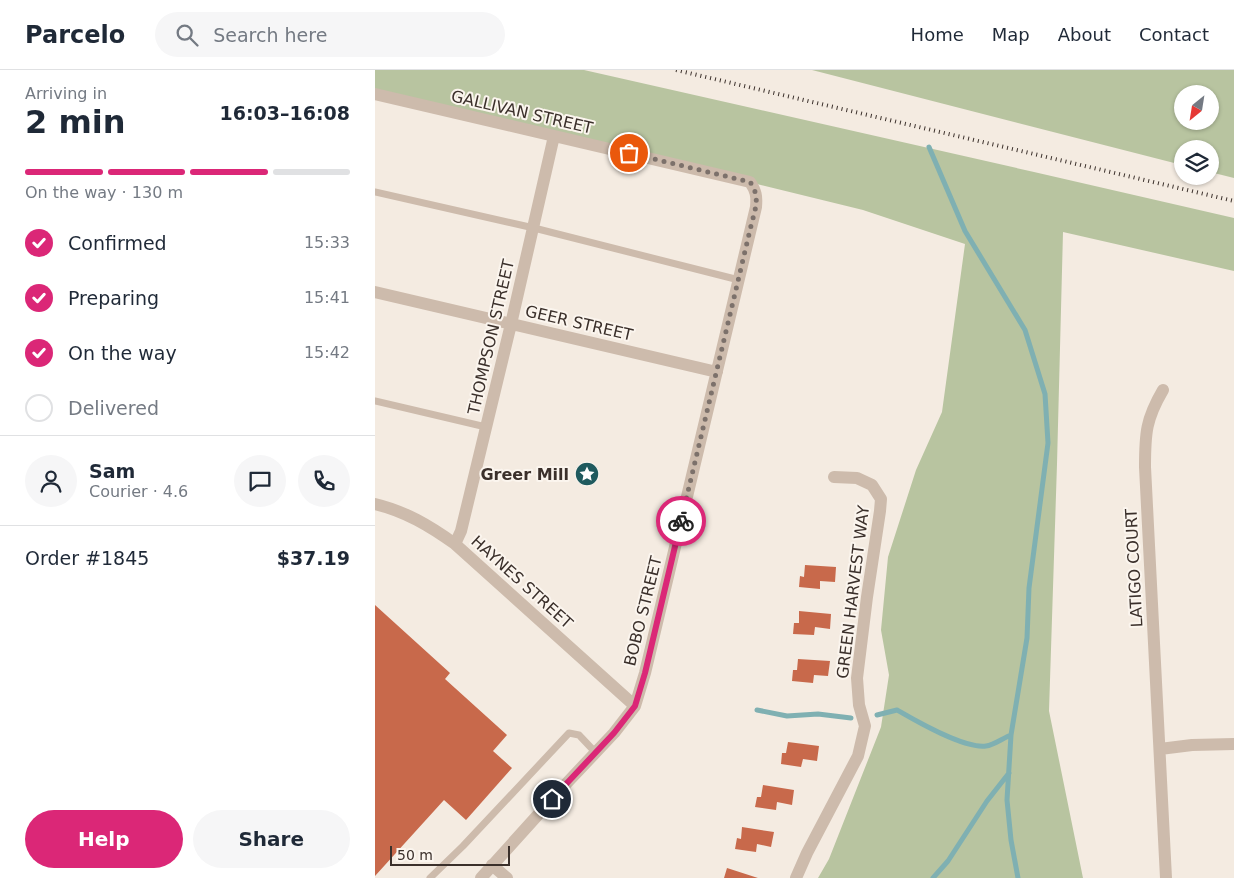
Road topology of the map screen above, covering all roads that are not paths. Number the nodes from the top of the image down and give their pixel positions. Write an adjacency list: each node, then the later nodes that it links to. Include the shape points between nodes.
1 (375, 94): 2 (street, GALLIVAN STREET)
2 (554, 136): 3 (street, GALLIVAN STREET); 5 (street, THOMPSON STREET)
3 (750, 182): 6 (street, BOBO STREET, via 757,194 756,207)
4 (375, 192): 5 (lane)
5 (534, 228): 6 (lane); 8 (street, THOMPSON STREET)
6 (739, 280): 9 (street, BOBO STREET)
7 (375, 292): 8 (street, GEER STREET)
8 (511, 324): 9 (street, GEER STREET); 12 (street, THOMPSON STREET)
9 (717, 372): 16 (street, BOBO STREET)
10 (1163, 390): 18 (street, LATIGO COURT, via 1148,420 1145,436)
11 (375, 401): 12 (lane)
12 (486, 427): 15 (street, THOMPSON STREET)
13 (834, 477): 24 (street, GREEN HARVEST WAY, via 857,478 872,485 881,499 857,678 865,726 859,756)
14 (375, 504): 15 (street, HAYNES STREET, via 419,520)
15 (455, 544): 16 (street, HAYNES STREET)
16 (635, 706): 19 (street, BOBO STREET)
17 (1234, 744): 18 (street)
18 (1160, 749): 25 (street, LATIGO COURT)
19 (596, 753): 20 (street, BOBO STREET); 21 (lane, via 579,735 569,733)
20 (493, 865): 22 (street, BOBO STREET); 23 (street)
21 (430, 878)
22 (481, 878)
23 (507, 878)
24 (796, 878)
25 (1166, 878)

